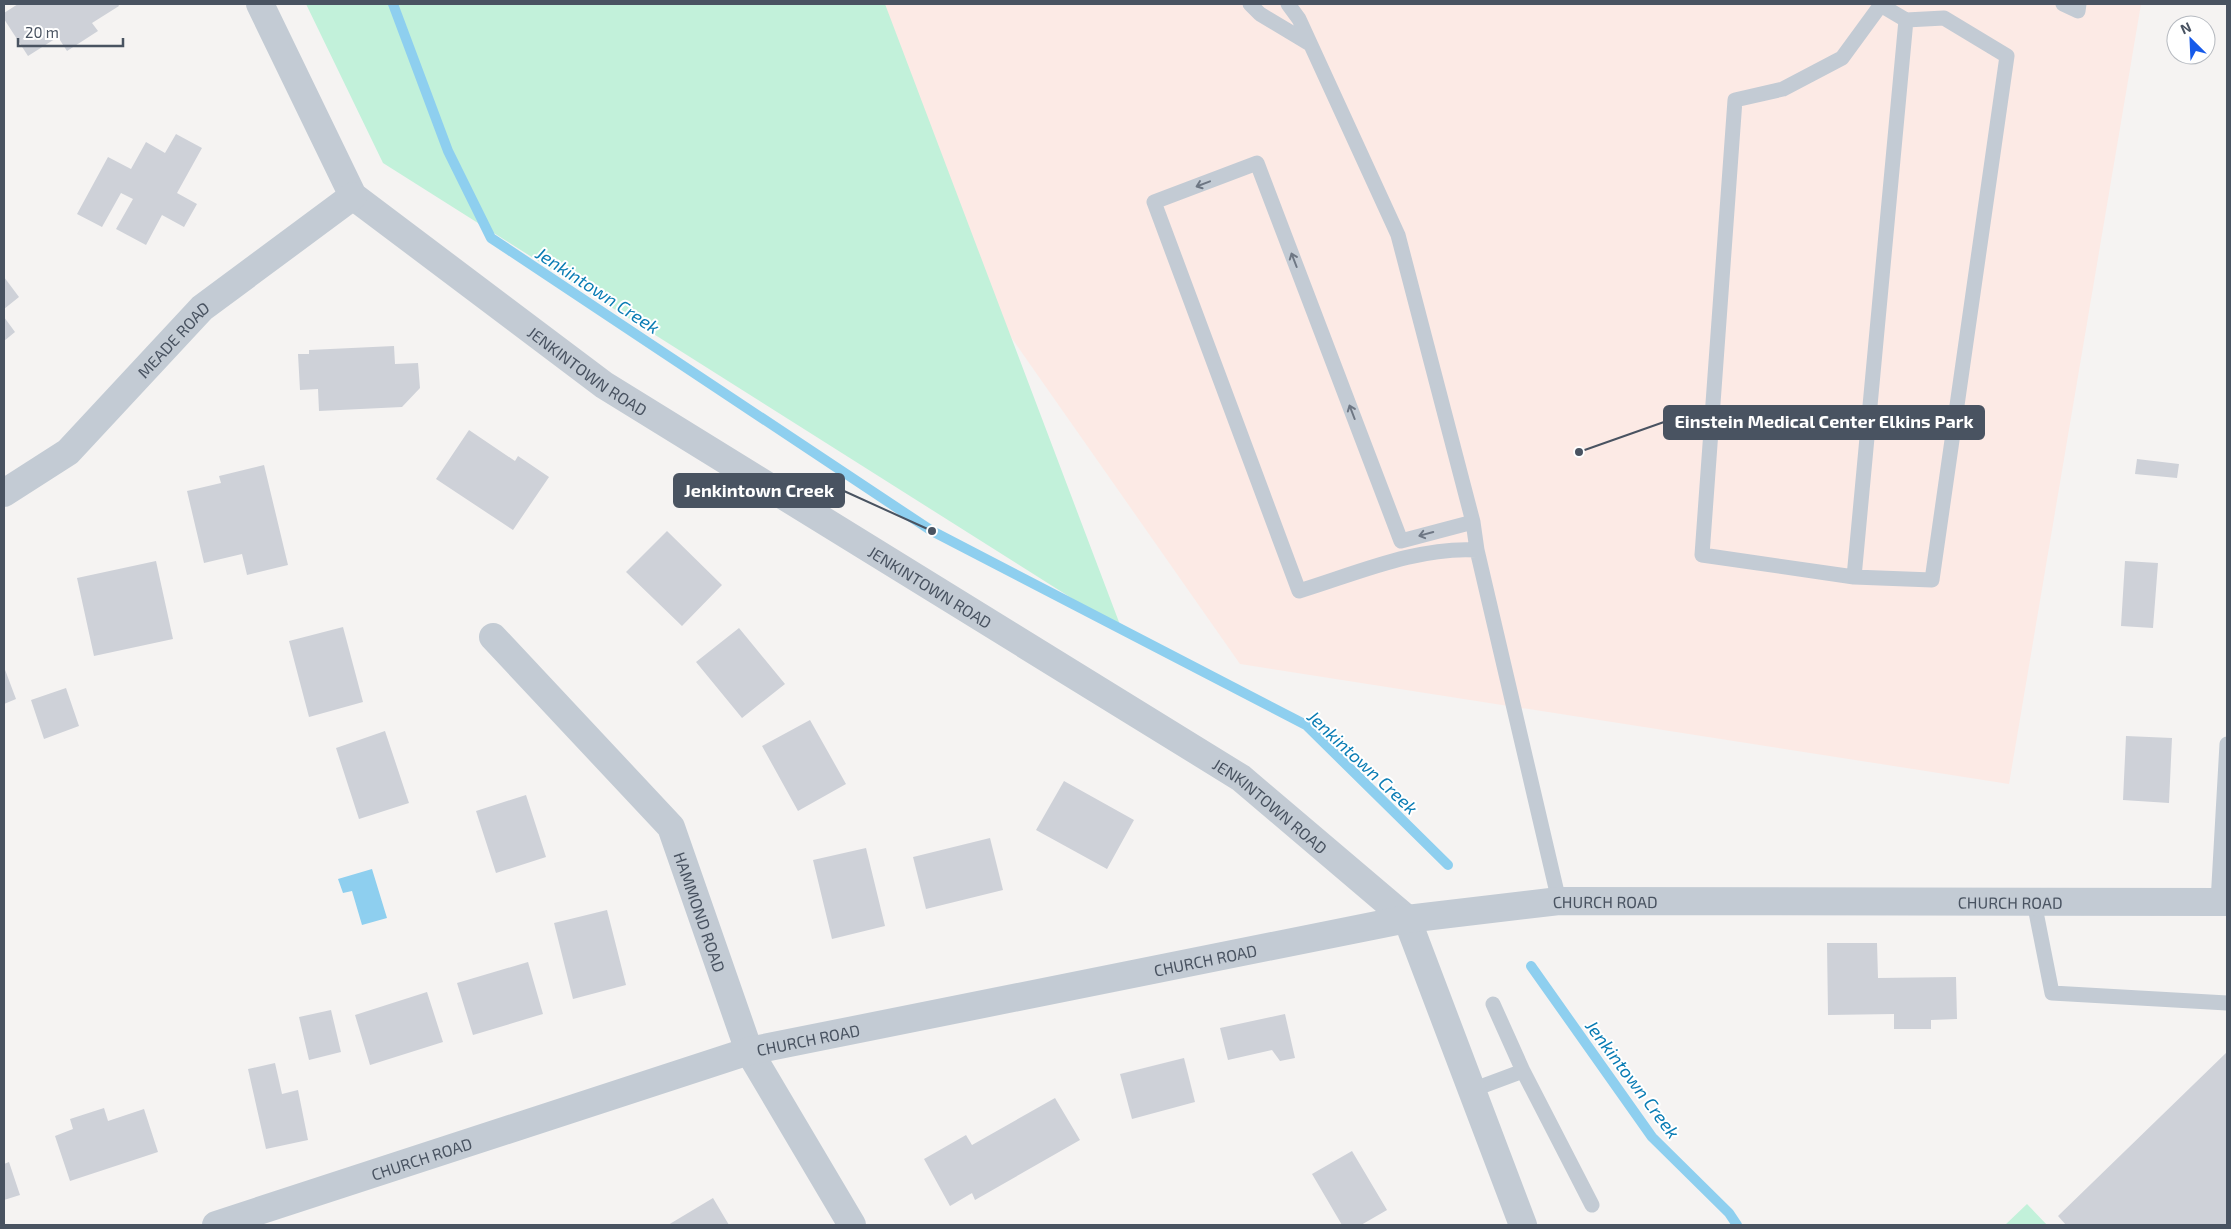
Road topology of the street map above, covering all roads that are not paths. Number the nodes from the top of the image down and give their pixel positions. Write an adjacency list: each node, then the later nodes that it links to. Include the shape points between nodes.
1 (260, 4): 9 (street, JENKINTOWN ROAD)
2 (1250, 4): 8 (lane, via 1260,14)
3 (1288, 4): 8 (lane)
4 (2063, 4): 5 (lane, via 2078,11)
5 (2079, 4)
6 (1879, 5): 7 (lane); 13 (lane, via 1842,58 1783,89 1735,100 1702,555)
7 (1906, 20): 13 (lane); 13 (lane, via 1944,18 2007,56 1932,580)
8 (1310, 44): 11 (lane, via 1398,235)
9 (353, 196): 10 (street, MEADE ROAD, via 202,308 68,452); 19 (street, JENKINTOWN ROAD, via 604,384 1242,778)
10 (4, 493)
11 (1473, 522): 12 (lane); 12 (lane, one-way to 12, via 1401,540 1257,163 1154,202 1299,591 1421,554 1455,549)
12 (1477, 550): 16 (lane)
13 (1854, 577)
14 (493, 637): 22 (street, HAMMOND ROAD, via 671,827)
15 (2227, 744): 18 (lane)
16 (1559, 901): 17 (street, CHURCH ROAD); 19 (street, CHURCH ROAD)
17 (2034, 902): 18 (street, CHURCH ROAD); 20 (lane, via 2052,993)
18 (2223, 902)
19 (1408, 920): 22 (street, CHURCH ROAD); 24 (street, JENKINTOWN ROAD)
20 (2227, 1003)
21 (1493, 1004): 23 (lane)
22 (749, 1051): 26 (street, CHURCH ROAD); 27 (street, HAMMOND ROAD)
23 (1523, 1071): 24 (lane); 25 (lane)
24 (1472, 1090): 28 (street, JENKINTOWN ROAD)
25 (1592, 1205)
26 (216, 1225)
27 (852, 1225)
28 (1524, 1225)

